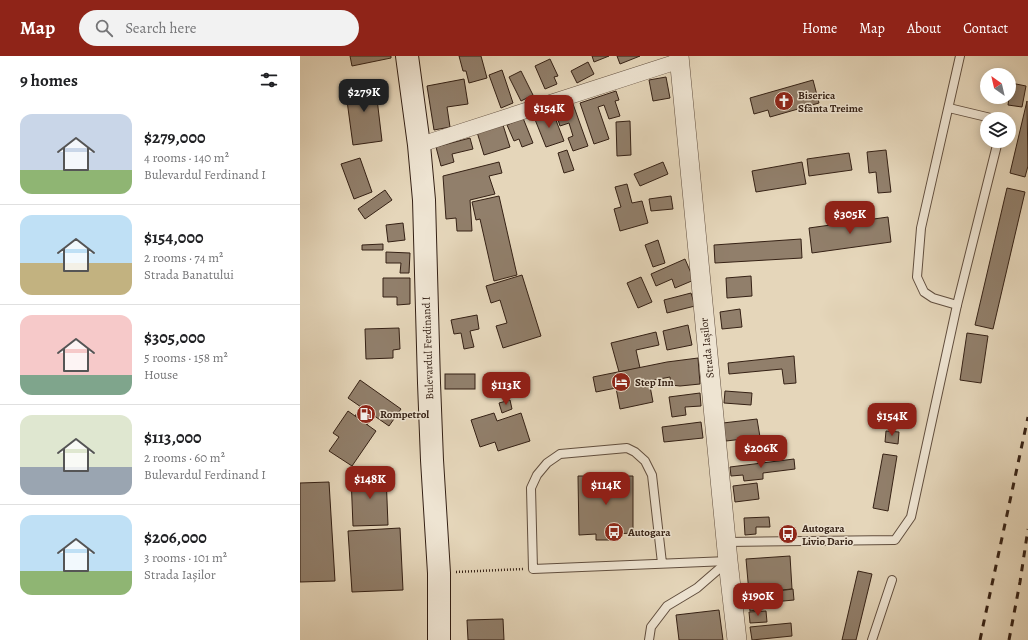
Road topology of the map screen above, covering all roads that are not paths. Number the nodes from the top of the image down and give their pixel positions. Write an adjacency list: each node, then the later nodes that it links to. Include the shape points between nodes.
1 (407, 56): 6 (main road, Bulevardul Ferdinand I)
2 (960, 56): 4 (lane)
3 (679, 59): 6 (street); 9 (street, Strada Iașilor)
4 (950, 108): 5 (lane); 8 (lane, via 921,228 917,277 924,292 933,298)
5 (980, 115)
6 (420, 145): 13 (main road, Bulevardul Ferdinand I, via 439,573)
7 (996, 148): 8 (lane)
8 (957, 305): 9 (lane, via 911,517 895,540)
9 (726, 542): 10 (street, Strada Iașilor)
10 (728, 562): 11 (lane); 14 (lane, via 697,588 667,606 651,627); 15 (street, Strada Iașilor)
11 (662, 563): 11 (lane, via 533,569 531,488 537,475 547,463 560,454 626,448 634,452 645,462 652,475)
12 (892, 580): 16 (lane)
13 (439, 640)
14 (649, 640)
15 (737, 640)
16 (872, 640)

